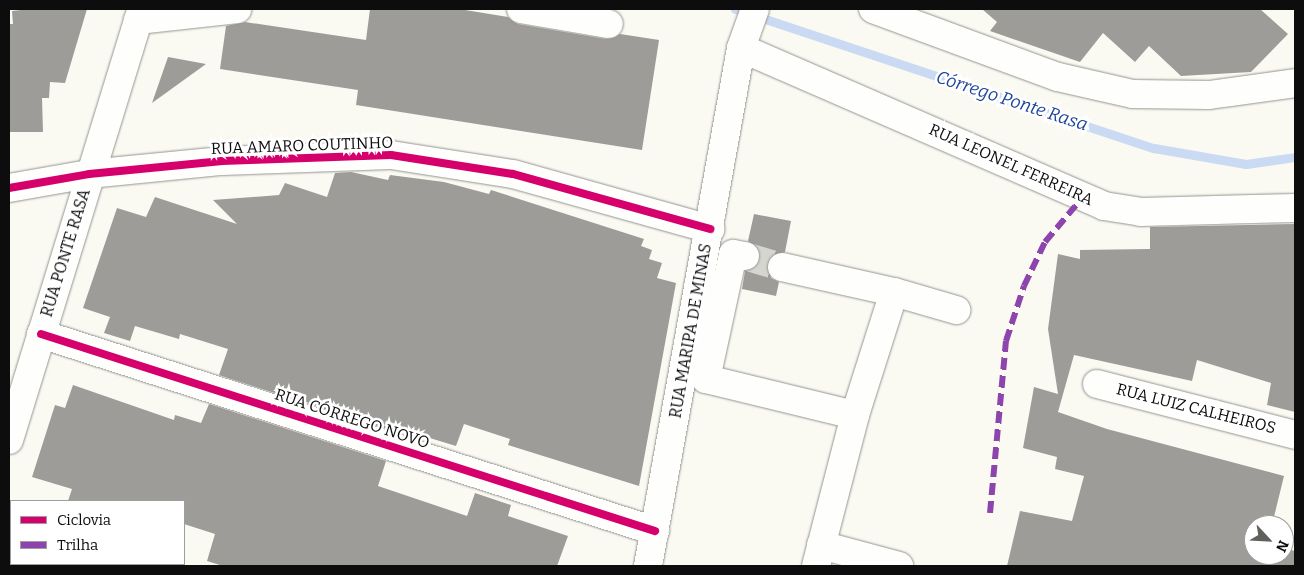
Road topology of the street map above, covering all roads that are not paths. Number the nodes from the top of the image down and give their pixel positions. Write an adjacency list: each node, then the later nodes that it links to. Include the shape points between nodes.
1 (237, 9): 5 (street)
2 (521, 9): 6 (street)
3 (755, 9): 7 (street, RUA MARIPA DE MINAS)
4 (874, 9): 8 (street, via 1058,77 1133,94 1208,95)
5 (140, 14): 9 (street, RUA PONTE RASA)
6 (609, 24)
7 (742, 45): 11 (street, RUA LEONEL FERREIRA, via 1104,206 1141,212); 12 (street, RUA MARIPA DE MINAS)
8 (1295, 83)
9 (89, 174): 10 (street, RUA AMARO COUTINHO); 12 (street, RUA AMARO COUTINHO, via 222,161 391,155 513,174); 17 (street, RUA PONTE RASA)
10 (9, 188)
11 (1295, 208)
12 (710, 229): 22 (street, RUA MARIPA DE MINAS)
13 (745, 256): 19 (street, via 733,254 706,379)
14 (782, 267): 15 (street)
15 (894, 292): 16 (street); 19 (street)
16 (956, 310)
17 (41, 334): 21 (street, RUA PONTE RASA); 22 (street, RUA CÓRREGO NOVO)
18 (1097, 384): 20 (street, RUA LUIZ CALHEIROS)
19 (855, 415): 23 (street)
20 (1295, 435)
21 (9, 440)
22 (655, 531): 24 (street, RUA MARIPA DE MINAS)
23 (819, 556): 25 (street)
24 (648, 566)
25 (899, 566)

